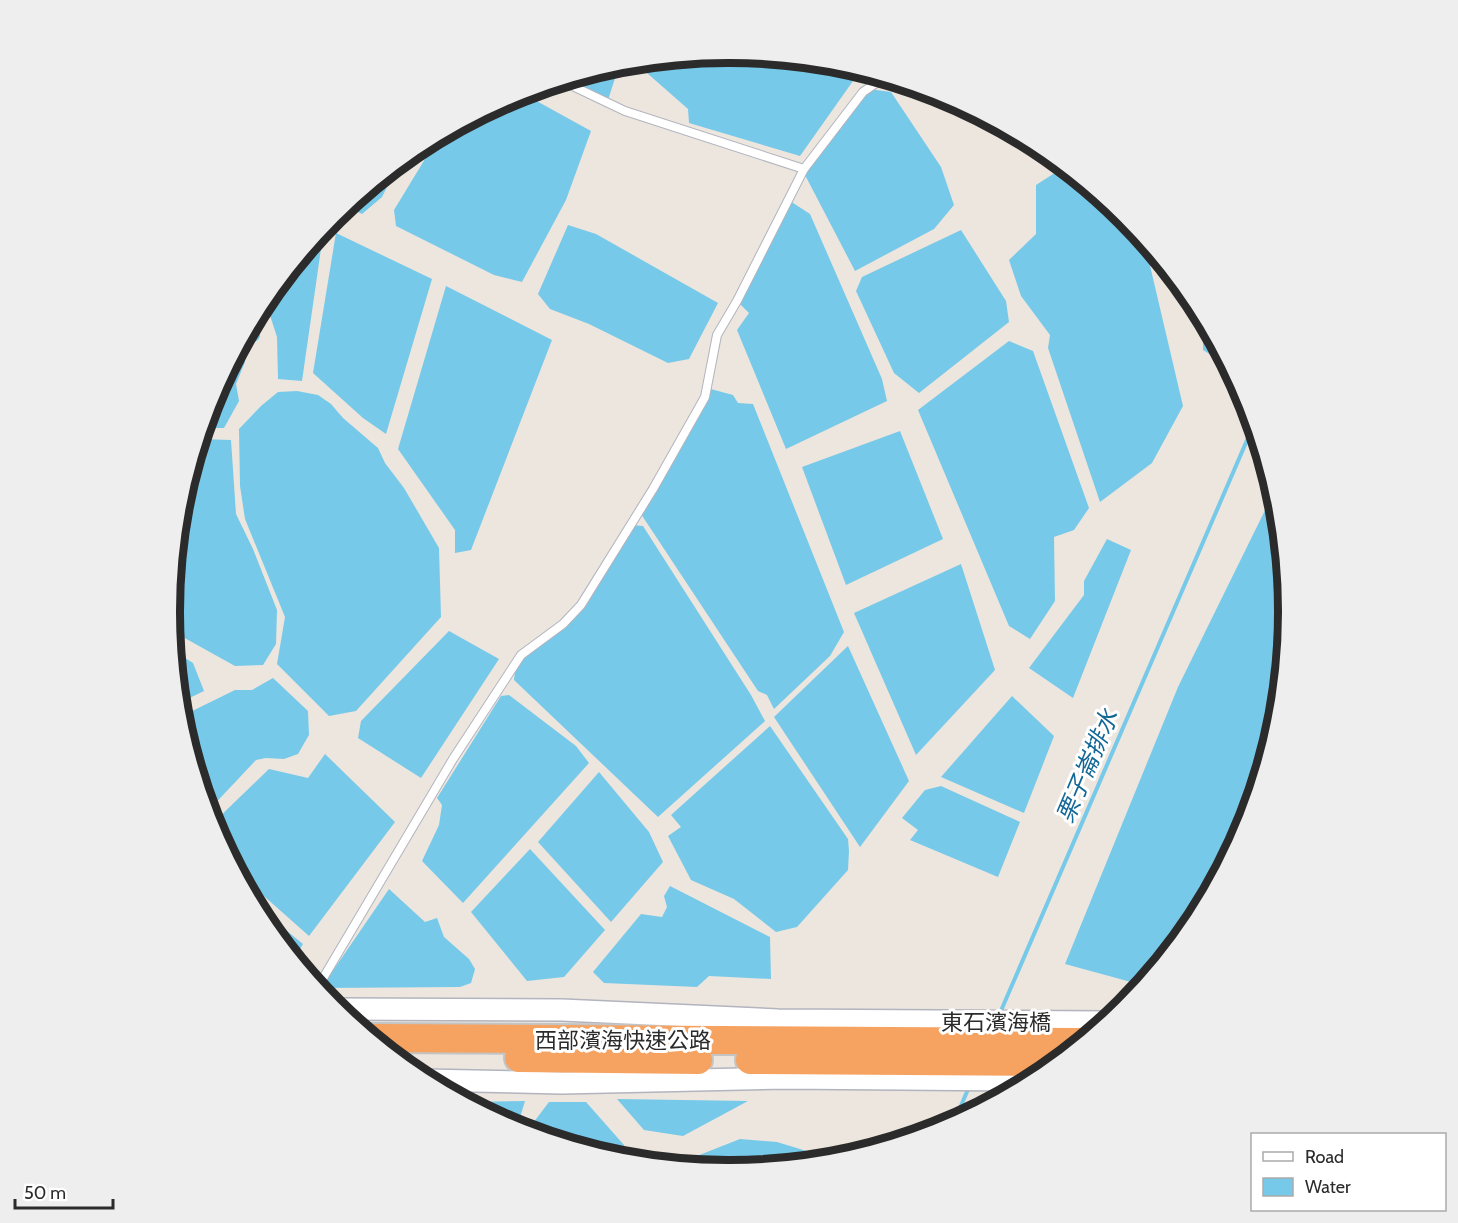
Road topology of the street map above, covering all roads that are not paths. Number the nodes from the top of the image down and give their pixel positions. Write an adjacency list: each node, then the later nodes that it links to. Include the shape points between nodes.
1 (876, 83): 3 (lane, via 863,92)
2 (573, 86): 3 (lane, via 625,111)
3 (804, 169): 4 (lane, via 717,335 705,397 653,489 581,605 563,624 521,655 453,759)
4 (323, 979)
5 (351, 1009): 9 (street, via 562,1010 778,1020)
6 (1091, 1024): 9 (street, 東石濱海橋)
7 (384, 1038): 9 (highway, 西部濱海快速公路)
8 (1068, 1043): 9 (highway, 東石濱海橋)
9 (869, 1051): 10 (highway, 西部濱海快速公路, via 562,1060); 11 (highway, 東石濱海橋); 12 (street); 13 (street, via 771,1079 562,1083)
10 (408, 1057)
11 (1043, 1061)
12 (1019, 1077)
13 (442, 1079)

